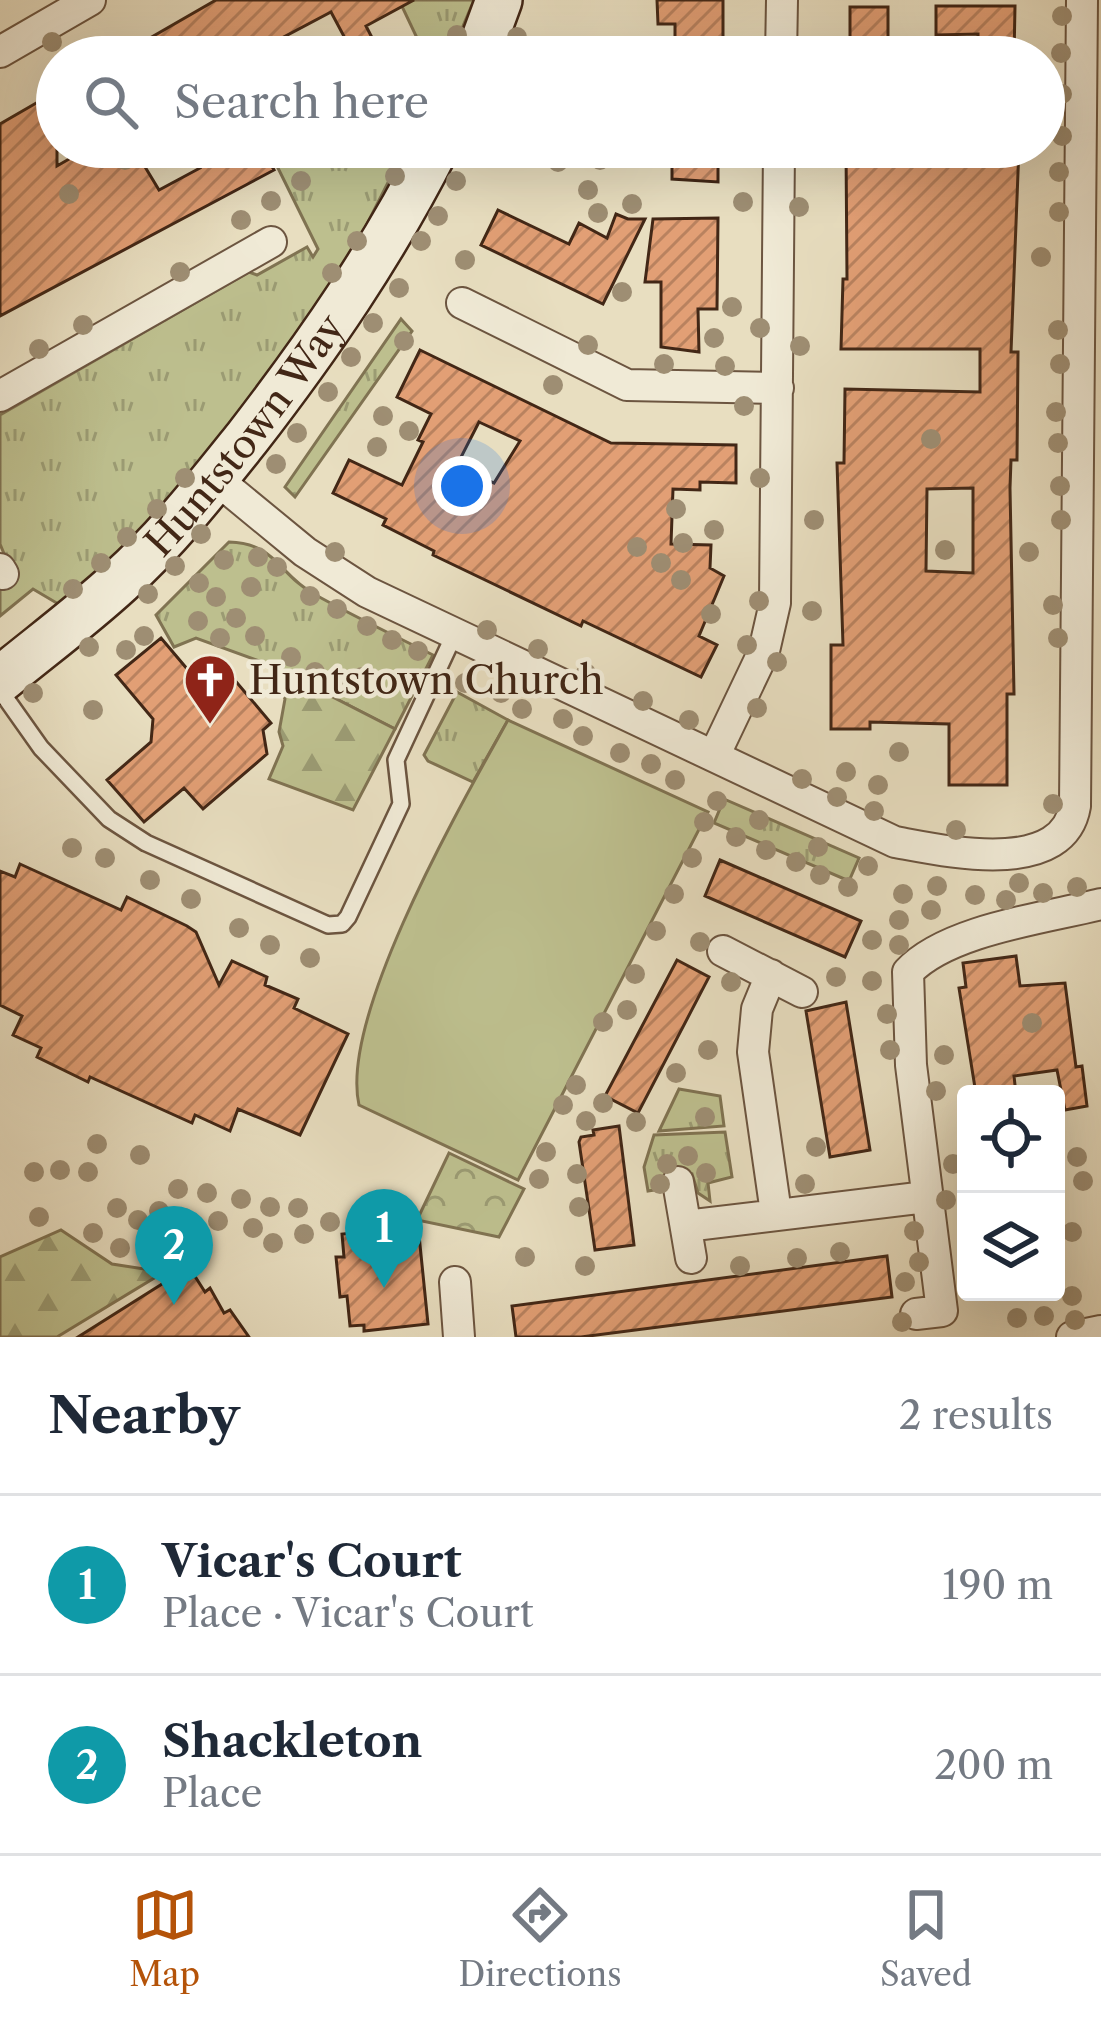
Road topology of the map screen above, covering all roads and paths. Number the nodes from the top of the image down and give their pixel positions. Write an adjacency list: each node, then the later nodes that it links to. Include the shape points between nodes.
1 (90, 0): 7 (street)
2 (499, 0): 5 (street)
3 (782, 0): 6 (street)
4 (1082, 0): 11 (street)
5 (486, 36)
6 (781, 36)
7 (0, 52)
8 (425, 168): 15 (street, Huntstown Way, via 353,295)
9 (779, 168): 13 (street)
10 (271, 242): 14 (street)
11 (1089, 250): 16 (street)
12 (462, 303): 13 (street, via 627,385)
13 (778, 388): 20 (street, via 771,631)
14 (0, 396)
15 (215, 478): 17 (street, via 305,552); 18 (street, Huntstown Way, via 120,582)
16 (1088, 535): 20 (street, via 1075,806 1055,842 957,854 895,842)
17 (454, 633): 19 (lane, via 396,760 401,804 348,917 336,925 163,851 109,819 41,748); 20 (street)
18 (0, 680)
19 (0, 690)
20 (715, 754)
21 (1101, 904): 26 (street, via 949,942 908,972)
22 (723, 951): 23 (street)
23 (771, 975): 24 (street); 27 (street, via 753,1052)
24 (802, 992)
25 (678, 1183): 28 (street)
26 (926, 1197): 27 (street); 31 (street, via 942,1310)
27 (776, 1213): 28 (street)
28 (686, 1226): 29 (street)
29 (691, 1258)
30 (455, 1282): 33 (street)
31 (916, 1314)
32 (1101, 1331): 34 (street)
33 (459, 1337)
34 (1072, 1337)

